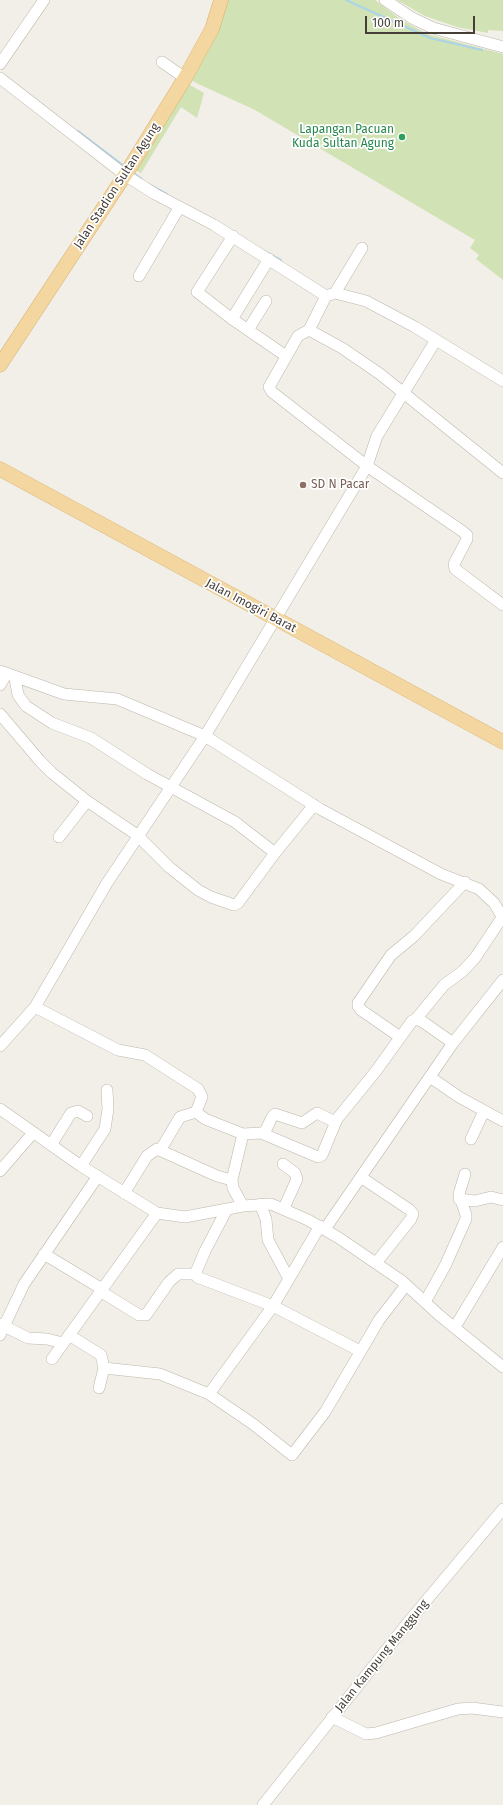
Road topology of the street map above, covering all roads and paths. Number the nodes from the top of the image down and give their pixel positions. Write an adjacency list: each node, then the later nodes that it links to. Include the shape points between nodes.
1 (44, 0): 6 (street)
2 (220, 0): 8 (main road, Jalan Stadion Sultan Agung, via 212,29)
3 (385, 0): 4 (street, via 433,28)
4 (503, 47)
5 (162, 62): 8 (street)
6 (0, 64)
7 (0, 78): 9 (street)
8 (185, 78): 9 (main road, Jalan Stadion Sultan Agung)
9 (128, 171): 10 (street); 22 (main road, Jalan Stadion Sultan Agung)
10 (179, 208): 11 (street); 14 (street)
11 (233, 236): 13 (street); 17 (street, via 197,292)
12 (362, 248): 15 (street)
13 (269, 260): 15 (street); 17 (street)
14 (139, 276)
15 (330, 294): 19 (street); 20 (street, via 366,301)
16 (266, 301): 18 (street)
17 (232, 319): 18 (street)
18 (248, 330): 21 (street)
19 (309, 330): 21 (street, via 298,336); 24 (street, via 357,358)
20 (436, 340): 23 (street); 24 (street)
21 (286, 356): 25 (street, via 269,387 272,392)
22 (0, 365)
23 (503, 381)
24 (404, 394): 25 (street, via 377,436); 27 (street)
25 (368, 466): 28 (street, via 467,535 467,540 454,564 455,569); 29 (street)
26 (0, 469): 29 (main road, Jalan Imogiri Barat)
27 (503, 473)
28 (503, 605)
29 (278, 614): 33 (street); 34 (main road, Jalan Imogiri Barat)
30 (7, 675): 31 (street); 33 (street, via 64,694 117,699); 35 (street, via 26,706 52,723 91,738)
31 (0, 685)
32 (0, 714): 36 (street, via 40,761)
33 (205, 736): 35 (street); 37 (street)
34 (503, 742)
35 (170, 787): 38 (street); 40 (street, via 235,822)
36 (87, 801): 38 (street); 39 (street)
37 (314, 805): 40 (street); 41 (street, via 438,872)
38 (137, 835): 40 (street, via 169,867 198,890 234,905); 44 (street)
39 (60, 837)
40 (275, 853)
41 (465, 882): 42 (street, via 485,893); 46 (street, via 414,936 391,955 358,1003 361,1010)
42 (503, 917): 45 (street, via 463,971 444,985)
43 (503, 980): 47 (street)
44 (35, 1006): 48 (street); 53 (street, via 118,1050 145,1055 201,1091 202,1097)
45 (416, 1019): 46 (street); 47 (street)
46 (400, 1037): 56 (street)
47 (453, 1043): 49 (street)
48 (0, 1046)
49 (430, 1077): 52 (street); 68 (street)
50 (106, 1090): 64 (street, via 108,1109 105,1130)
51 (0, 1109): 57 (street)
52 (484, 1111): 55 (street); 60 (street)
53 (196, 1112): 58 (street, via 206,1120); 62 (street, via 180,1117)
54 (87, 1116): 61 (street, via 78,1111 71,1113)
55 (503, 1121)
56 (335, 1122): 59 (street, via 317,1113 302,1123 275,1114); 59 (street, via 319,1157)
57 (33, 1133): 61 (street); 65 (street)
58 (243, 1134): 59 (street); 69 (street)
59 (264, 1134)
60 (471, 1139)
61 (51, 1145): 64 (street)
62 (161, 1149): 69 (street, via 216,1176); 70 (street, via 154,1150 147,1156)
63 (283, 1164): 75 (street, via 295,1173 297,1179)
64 (82, 1166): 67 (street)
65 (0, 1171)
66 (465, 1174): 71 (street)
67 (98, 1176): 70 (street); 80 (street)
68 (362, 1178): 78 (street); 81 (street, via 413,1214)
69 (232, 1180): 74 (street)
70 (124, 1192): 77 (street)
71 (459, 1199): 72 (street, via 480,1200 491,1197); 86 (street, via 465,1210 466,1219)
72 (503, 1200)
73 (260, 1204): 74 (street); 75 (street); 83 (street, via 266,1219 268,1240)
74 (242, 1206): 76 (street)
75 (284, 1208): 78 (street)
76 (227, 1209): 77 (street, via 185,1217); 82 (street)
77 (157, 1213): 85 (street)
78 (322, 1228): 81 (street); 83 (street)
79 (503, 1247): 88 (street)
80 (44, 1254): 85 (street); 89 (street, via 24,1284)
81 (376, 1263): 84 (street)
82 (196, 1274): 85 (street, via 178,1274 169,1282 146,1315 139,1315); 87 (street, via 201,1279)
83 (289, 1279): 87 (street)
84 (406, 1285): 86 (street); 91 (street, via 379,1320)
85 (101, 1290): 90 (street)
86 (425, 1302): 88 (street)
87 (273, 1306): 91 (street); 96 (street)
88 (455, 1327): 93 (street)
89 (2, 1328): 90 (street, via 28,1338)
90 (66, 1339): 92 (street); 94 (street, via 101,1355)
91 (360, 1351): 96 (street, via 329,1407 292,1455)
92 (52, 1359)
93 (503, 1367)
94 (104, 1368): 95 (street); 96 (street, via 160,1374)
95 (99, 1388)
96 (209, 1394)
97 (503, 1509): 99 (street, Jalan Kampung Manggung)
98 (503, 1712): 99 (street, via 458,1709 366,1734)
99 (332, 1717): 100 (street, Jalan Kampung Manggung)
100 (263, 1805)

